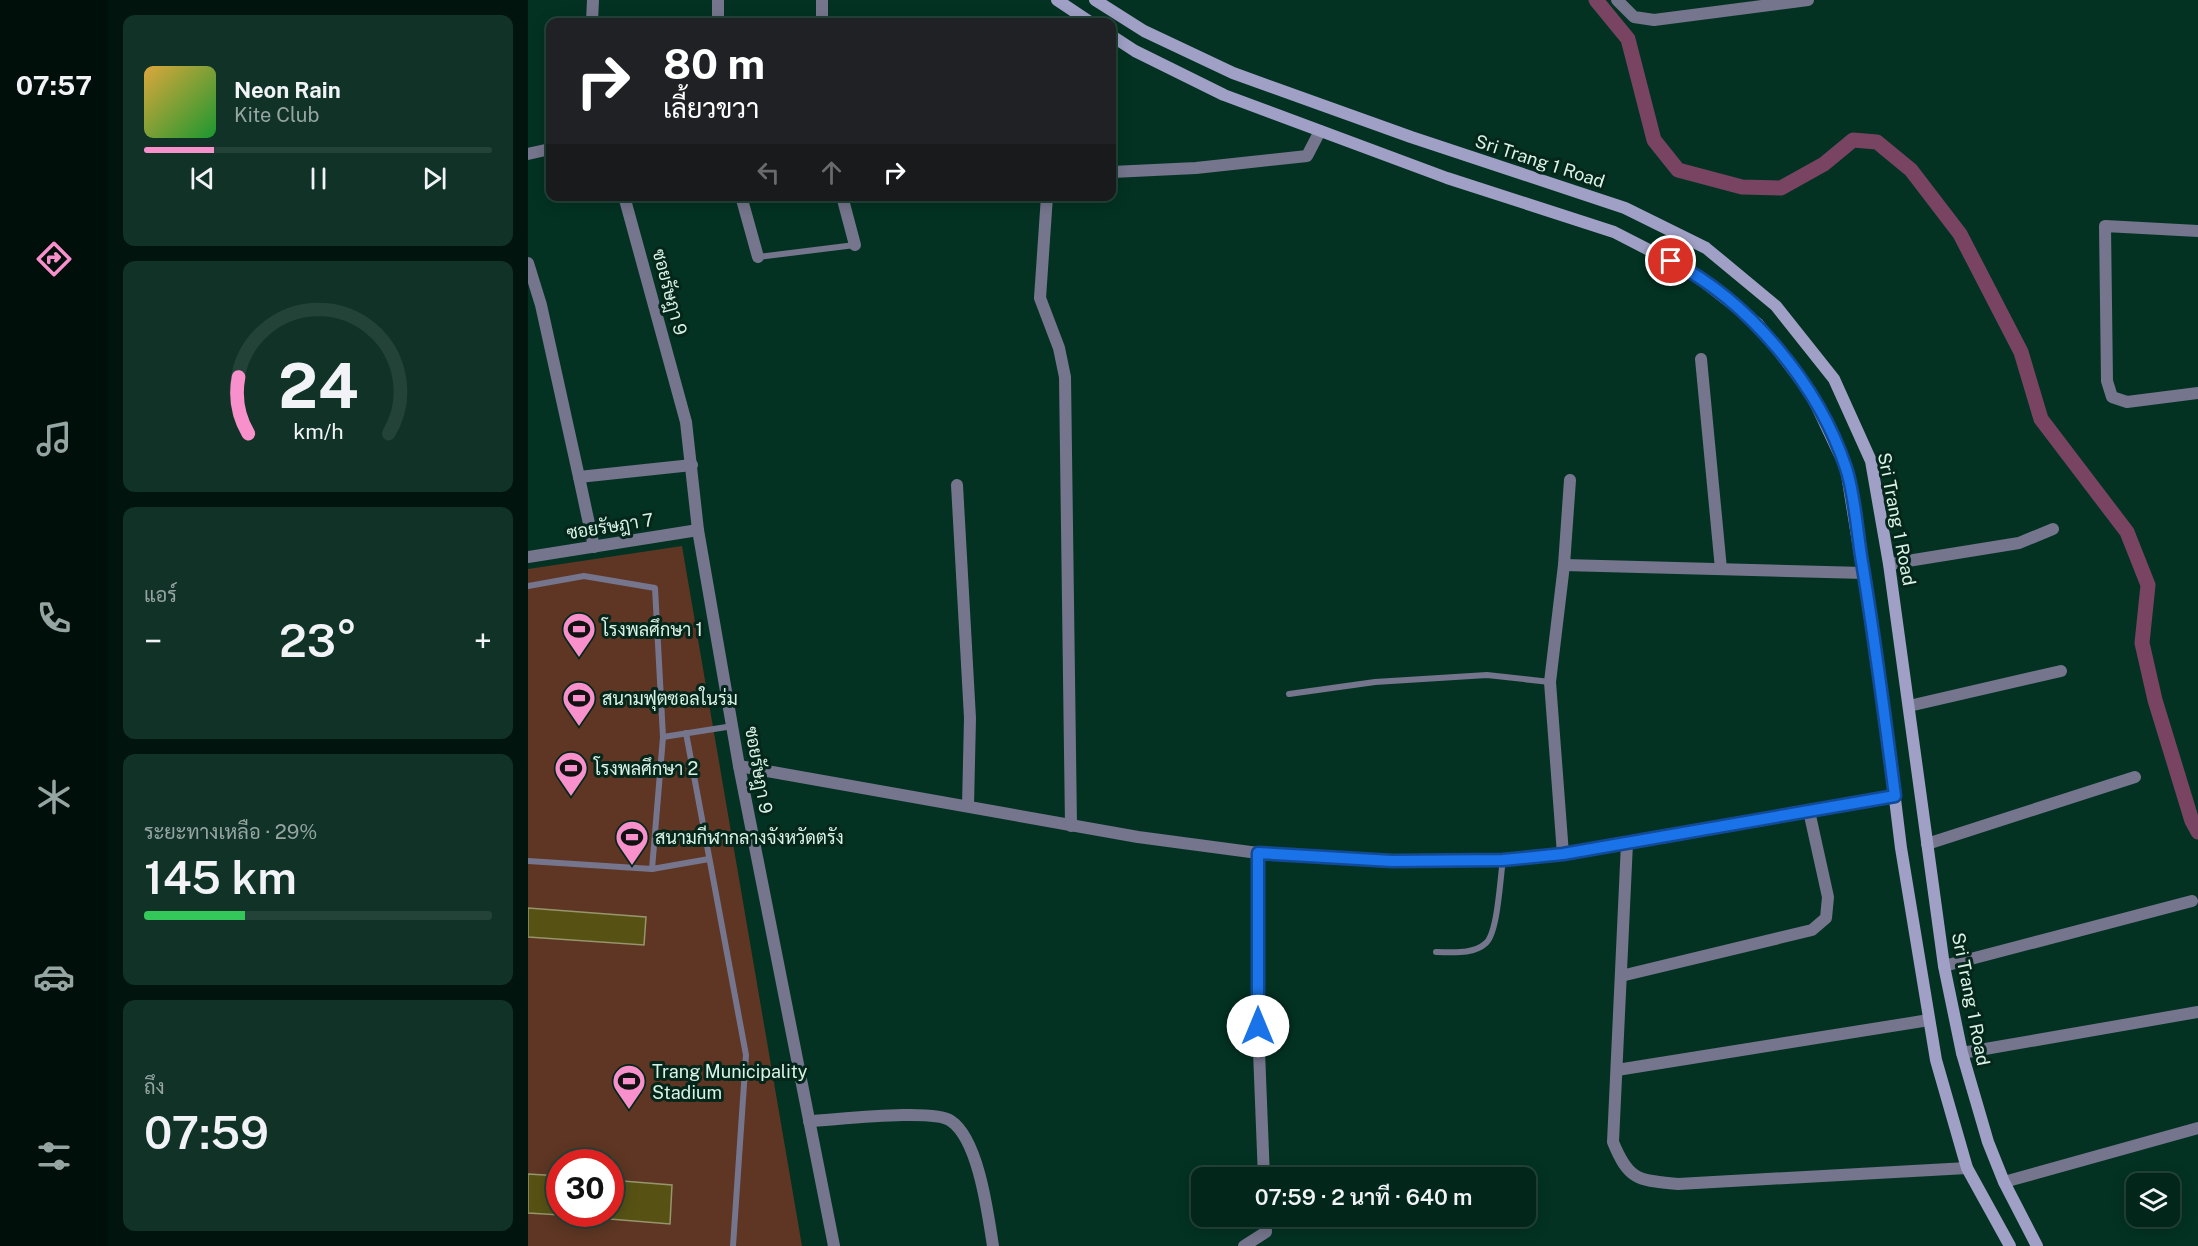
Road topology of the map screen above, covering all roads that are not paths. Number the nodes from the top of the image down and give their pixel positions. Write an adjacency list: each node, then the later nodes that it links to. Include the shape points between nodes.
1 (593, 0): 9 (street)
2 (717, 0): 10 (street)
3 (822, 0): 11 (street)
4 (1057, 0): 8 (street)
5 (1095, 0): 35 (street, Sri Trang 1 Road, via 1144,31 1233,73 1625,208 1706,248 1776,306 1834,379 1871,461)
6 (1617, 0): 7 (street, via 1634,17 1654,20)
7 (1808, 0)
8 (1072, 17)
9 (592, 18)
10 (718, 18)
11 (822, 18)
12 (1116, 39): 13 (street, via 1224,96)
13 (1320, 131): 16 (street, via 1307,156); 38 (street, via 1447,178 1614,232 1690,271 1758,324 1811,393 1846,468)
14 (546, 149): 15 (street)
15 (528, 154)
16 (1116, 172)
17 (625, 201): 27 (street, ซอยรัษฎา 9, via 686,422)
18 (742, 201): 23 (street)
19 (844, 201): 22 (street)
20 (1047, 201): 52 (street, via 1040,298 1059,348 1065,377)
21 (2198, 231): 26 (street, via 2105,226 2107,381 2112,397 2127,402)
22 (855, 245): 23 (lane)
23 (758, 257)
24 (528, 263): 28 (street)
25 (1701, 359): 37 (street)
26 (2198, 393)
27 (692, 465): 28 (street); 32 (street, ซอยรัษฎา 9)
28 (579, 477): 33 (street)
29 (1570, 480): 36 (street)
30 (957, 485): 50 (street, via 970,718)
31 (2053, 529): 35 (street, via 2019,543)
32 (698, 530): 33 (street, ซอยรัษฎา 7); 44 (street, ซอยรัษฎา 9)
33 (594, 547): 34 (street, ซอยรัษฎา 7)
34 (528, 557)
35 (1889, 564): 43 (street, Sri Trang 1 Road)
36 (1564, 565): 37 (street); 41 (street)
37 (1721, 569): 38 (street)
38 (1864, 573): 49 (street)
39 (528, 586): 46 (lane, via 584,576 655,588)
40 (2061, 671): 43 (street)
41 (1550, 682): 42 (lane, via 1487,675 1375,682); 56 (street)
42 (1289, 694)
43 (1909, 706): 54 (street, Sri Trang 1 Road)
44 (733, 726): 45 (lane); 47 (street, ซอยรัษฎา 9)
45 (686, 733): 46 (lane); 57 (lane)
46 (663, 737): 60 (lane)
47 (739, 766): 50 (street); 69 (street, ซอยรัษฎา 9)
48 (2134, 777): 54 (street)
49 (1895, 796): 51 (street); 66 (street)
50 (968, 806): 52 (street)
51 (1809, 811): 53 (street); 64 (street, via 1828,897 1826,918 1812,930)
52 (1071, 826): 55 (street)
53 (1627, 843): 56 (street); 64 (street)
54 (1927, 844): 63 (street, Sri Trang 1 Road)
55 (1258, 853): 58 (street, via 1392,861); 71 (street, via 1258,1026)
56 (1563, 854): 58 (street)
57 (710, 859): 60 (lane); 75 (lane, via 746,1055)
58 (1503, 860): 62 (lane, via 1493,928 1487,942 1461,952)
59 (528, 861): 60 (lane)
60 (652, 869)
61 (2192, 901): 63 (street)
62 (1436, 952)
63 (1944, 966): 67 (street, Sri Trang 1 Road)
64 (1621, 976): 68 (street)
65 (2198, 1012): 67 (street)
66 (1929, 1020): 68 (street); 72 (street)
67 (1962, 1053): 73 (street, Sri Trang 1 Road, via 1984,1132)
68 (1617, 1070): 72 (street, via 1613,1142 1624,1167 1644,1180 1678,1184)
69 (809, 1121): 76 (street, ซอยรัษฎา 9); 77 (street, via 933,1115 952,1121 967,1143 982,1181)
70 (2198, 1128): 73 (street)
71 (1264, 1167)
72 (1967, 1168): 79 (street)
73 (2004, 1182): 80 (street, Sri Trang 1 Road)
74 (1266, 1227): 78 (street, via 1266,1232)
75 (733, 1246)
76 (834, 1246)
77 (993, 1246)
78 (1244, 1246)
79 (2010, 1246)
80 (2037, 1246)

